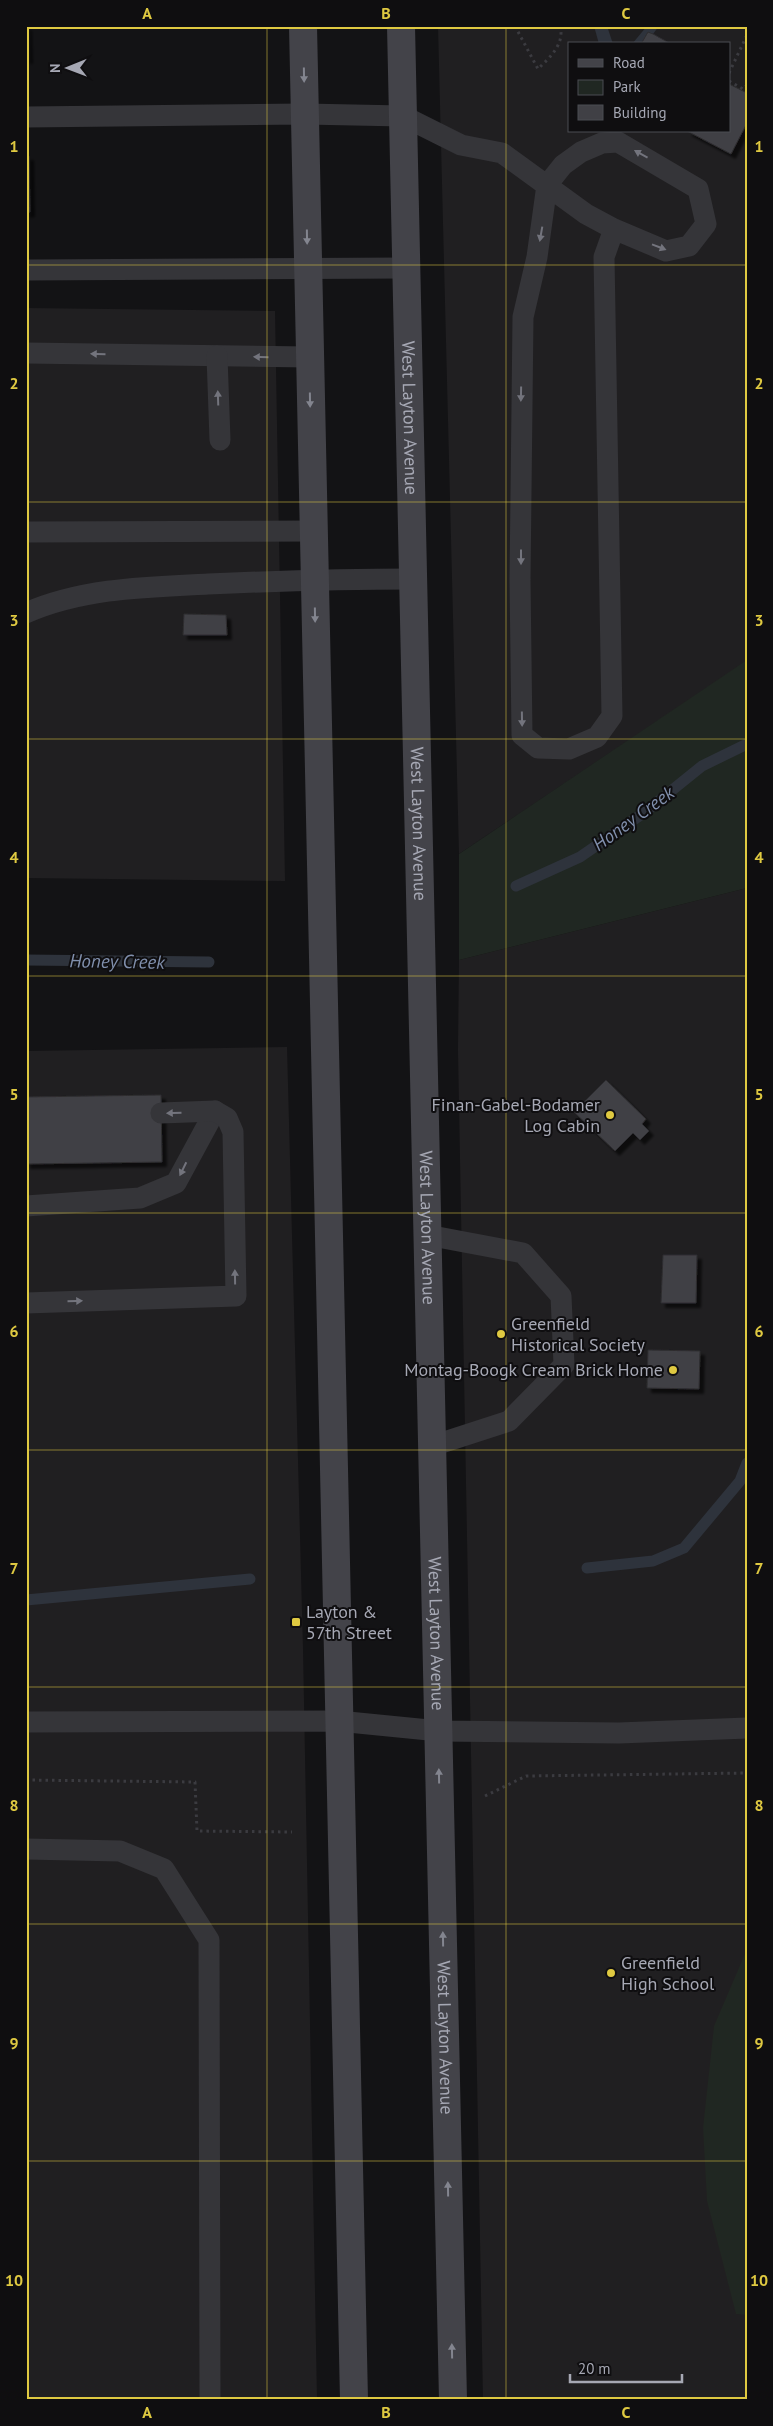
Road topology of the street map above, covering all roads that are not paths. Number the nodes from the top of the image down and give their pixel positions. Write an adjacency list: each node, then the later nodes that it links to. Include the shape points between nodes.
1 (303, 26): 3 (main road, one-way to 3)
2 (401, 26): 5 (main road, West Layton Avenue)
3 (304, 114): 4 (lane); 5 (lane); 9 (main road, one-way to 9)
4 (26, 116)
5 (403, 116): 6 (lane, via 461,145 502,153); 8 (main road, West Layton Avenue)
6 (547, 186): 7 (lane); 7 (lane, one-way to 6, via 666,250 689,246 706,224 698,189 618,142 602,143 581,152 563,165); 7 (lane, one-way to 7, via 539,248 522,327 522,735 538,748 569,748 597,736 612,716 604,257)
7 (614, 229)
8 (406, 268): 9 (lane); 18 (main road, West Layton Avenue)
9 (308, 269): 10 (lane); 13 (main road)
10 (26, 270)
11 (26, 352): 12 (lane, one-way to 11)
12 (217, 356): 13 (lane, one-way to 12); 14 (lane, one-way to 12)
13 (309, 357): 15 (main road, one-way to 15)
14 (220, 440)
15 (313, 531): 16 (lane); 17 (main road)
16 (26, 532)
17 (314, 579): 18 (lane); 19 (lane, via 119,589 48,603); 26 (main road, one-way to 26)
18 (413, 579): 23 (main road, West Layton Avenue)
19 (26, 613)
20 (215, 1111): 21 (lane, one-way to 21); 22 (lane, one-way to 22, via 176,1183 140,1198); 24 (lane, one-way to 20, via 236,1296 234,1132 227,1118)
21 (161, 1113)
22 (26, 1206)
23 (427, 1235): 25 (main road, West Layton Avenue); 25 (lane, via 523,1253 561,1296 564,1365 509,1421)
24 (26, 1302)
25 (432, 1446): 29 (main road, West Layton Avenue)
26 (338, 1721): 27 (lane); 29 (lane); 32 (main road)
27 (26, 1722)
28 (747, 1728): 29 (lane, via 619,1733)
29 (438, 1731): 33 (main road, West Layton Avenue, one-way to 29)
30 (26, 1849): 31 (lane, via 120,1850 164,1869 209,1940)
31 (210, 2400)
32 (354, 2400)
33 (453, 2400)

